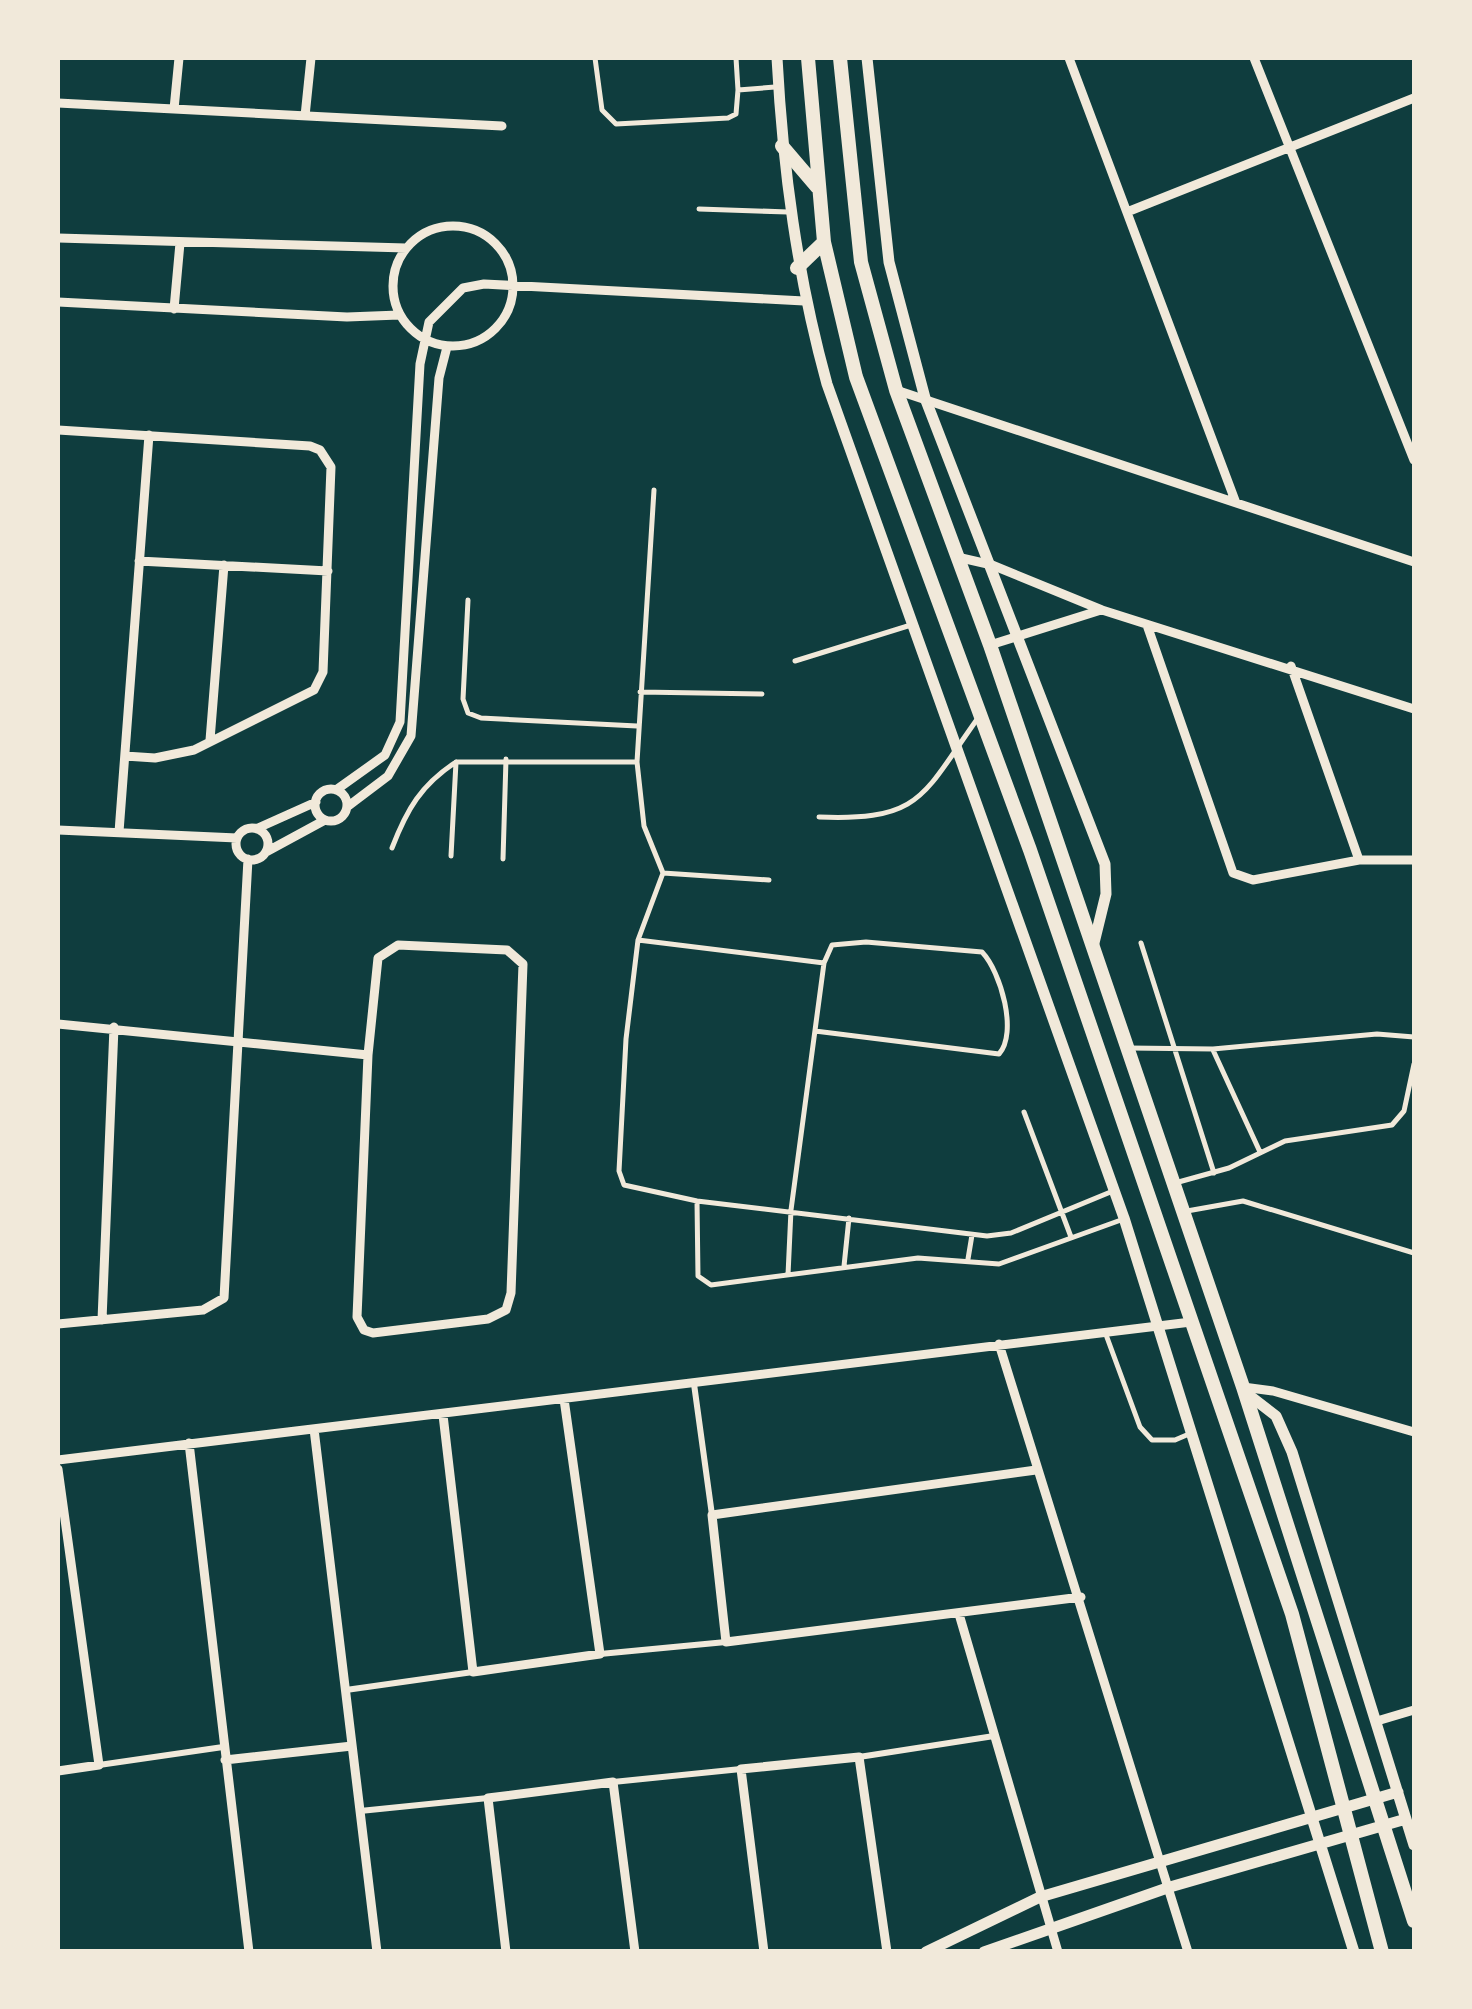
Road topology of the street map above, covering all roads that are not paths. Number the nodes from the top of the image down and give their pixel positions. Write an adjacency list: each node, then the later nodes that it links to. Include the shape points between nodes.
1 (179, 58): 15 (street)
2 (311, 58): 16 (street)
3 (595, 58): 12 (lane, via 602,110 616,124 728,118 738,110)
4 (736, 58): 12 (lane)
5 (777, 58): 11 (street)
6 (808, 58): 20 (main road)
7 (840, 58): 36 (main road, via 860,262)
8 (867, 58): 37 (street, via 889,262)
9 (1070, 58): 23 (street)
10 (1254, 58): 19 (street)
11 (778, 87): 12 (lane); 18 (street)
12 (738, 90)
13 (1414, 98): 19 (street)
14 (58, 102): 15 (street)
15 (174, 109): 16 (street)
16 (304, 116): 17 (street)
17 (502, 126)
18 (782, 146): 20 (main road); 22 (street)
19 (1292, 149): 23 (street); 40 (street)
20 (817, 187): 25 (main road)
21 (699, 209): 22 (lane)
22 (788, 212): 28 (street)
23 (1128, 212): 42 (street)
24 (58, 238): 26 (street)
25 (824, 242): 28 (main road); 60 (main road, via 856,376)
26 (180, 244): 27 (street); 32 (street)
27 (406, 248): 29 (street, via 444,226 474,229 498,246); 33 (street, via 394,274)
28 (797, 268): 30 (street)
29 (514, 283): 30 (street); 34 (street, via 462,288 429,322); 35 (street, via 493,332)
30 (804, 301): 52 (street)
31 (58, 302): 32 (street)
32 (174, 309): 33 (street)
33 (400, 315): 34 (street)
34 (424, 340): 35 (street); 68 (street, via 400,722 386,755)
35 (446, 347): 70 (street, via 411,736 388,776)
36 (896, 390): 37 (street); 43 (main road)
37 (925, 398): 42 (street); 46 (street)
38 (58, 430): 39 (street)
39 (148, 435): 44 (street); 48 (street, via 320,450 334,478)
40 (1414, 460)
41 (654, 490): 57 (lane)
42 (1236, 503): 45 (street)
43 (956, 556): 46 (street); 54 (main road)
44 (139, 560): 47 (street); 64 (street)
45 (1414, 562)
46 (992, 565): 50 (street); 53 (street)
47 (224, 566): 48 (street); 62 (street)
48 (328, 571): 62 (street, via 320,680 303,697)
49 (468, 600): 61 (lane, via 468,713)
50 (1102, 610): 51 (street); 53 (street)
51 (1147, 624): 56 (street); 82 (street, via 1229,868 1253,880)
52 (911, 625): 55 (lane); 63 (street)
53 (1018, 633): 54 (street); 88 (street, via 1105,864 1106,894)
54 (990, 646): 88 (main road)
55 (796, 661)
56 (1291, 666): 59 (street); 82 (street)
57 (640, 692): 58 (lane); 61 (lane)
58 (762, 694)
59 (1414, 709)
60 (980, 715): 63 (lane); 118 (main road)
61 (637, 726): 67 (lane)
62 (210, 740): 64 (street, via 177,756)
63 (956, 749): 71 (lane, via 917,799 891,815); 104 (street)
64 (126, 756): 75 (street)
65 (506, 760): 66 (lane); 67 (lane); 81 (lane)
66 (456, 762): 77 (lane, via 414,798); 79 (lane)
67 (636, 762): 84 (lane, via 644,826)
68 (336, 790): 69 (street, via 321,793); 70 (street)
69 (316, 802): 72 (street); 73 (street)
70 (347, 807): 72 (street, via 336,820)
71 (819, 817)
72 (325, 820): 78 (street)
73 (258, 828): 76 (street, via 245,828); 78 (street, via 268,838)
74 (58, 830): 75 (street)
75 (119, 832): 76 (street)
76 (237, 838): 80 (street)
77 (392, 848)
78 (266, 852): 80 (street)
79 (451, 856)
80 (248, 859): 94 (street)
81 (503, 859)
82 (1359, 860): 83 (street)
83 (1414, 860)
84 (663, 872): 85 (lane); 86 (lane)
85 (769, 880)
86 (638, 940): 89 (lane); 105 (lane, via 620,1178 633,1190)
87 (1141, 943): 97 (lane)
88 (1092, 951): 95 (main road)
89 (824, 963): 92 (lane); 92 (lane, via 838,942 982,952 1004,998 1004,1048 996,1054)
90 (58, 1024): 91 (street)
91 (114, 1027): 94 (street); 117 (street)
92 (816, 1031): 106 (lane)
93 (1414, 1037): 96 (lane, via 1377,1034)
94 (240, 1039): 98 (street); 117 (street, via 224,1298 204,1310)
95 (1126, 1048): 97 (lane); 103 (main road)
96 (1212, 1049): 97 (lane); 101 (lane)
97 (1173, 1050): 102 (lane)
98 (368, 1056): 98 (street, via 382,951 398,944 507,950 520,957 525,975 512,1293 497,1316 373,1333 358,1322)
99 (1414, 1064): 101 (lane, via 1404,1111 1392,1125 1285,1141)
100 (1024, 1112): 107 (lane)
101 (1260, 1152): 102 (lane)
102 (1214, 1173): 103 (lane)
103 (1172, 1184): 108 (main road)
104 (1114, 1190): 107 (lane); 110 (street)
105 (698, 1201): 106 (lane); 116 (lane, via 702,1281 720,1285)
106 (791, 1210): 109 (lane); 116 (lane)
107 (1064, 1212): 111 (lane, via 1011,1233); 112 (lane)
108 (1182, 1212): 113 (lane, via 1243,1201); 124 (main road)
109 (849, 1218): 111 (lane); 115 (lane)
110 (1124, 1218): 112 (lane); 120 (street)
111 (972, 1235): 114 (lane)
112 (1071, 1237): 114 (lane, via 1009,1261)
113 (1414, 1253)
114 (968, 1259): 115 (lane)
115 (844, 1266): 116 (lane)
116 (788, 1275)
117 (102, 1320): 119 (street)
118 (1191, 1322): 120 (street); 155 (main road, via 1292,1614)
119 (58, 1324)
120 (1160, 1326): 121 (street); 128 (street)
121 (1105, 1332): 122 (street); 128 (lane, via 1140,1426 1152,1440)
122 (1000, 1344): 123 (street); 133 (street)
123 (694, 1384): 125 (street); 134 (street)
124 (1244, 1390): 129 (street, via 1292,1396); 142 (street, via 1280,1423); 154 (main road)
125 (564, 1399): 126 (street); 138 (street)
126 (443, 1415): 127 (street); 139 (street)
127 (314, 1429): 130 (street); 140 (street)
128 (1193, 1432): 157 (street)
129 (1414, 1434)
130 (189, 1443): 131 (street); 145 (street)
131 (58, 1460)
132 (58, 1469): 148 (street)
133 (1036, 1470): 134 (street); 135 (street)
134 (712, 1515): 137 (street)
135 (1080, 1597): 136 (street); 163 (street)
136 (959, 1614): 137 (street); 143 (street)
137 (726, 1642): 138 (street)
138 (600, 1654): 139 (street)
139 (473, 1672): 140 (street)
140 (345, 1690): 144 (street)
141 (1414, 1710): 142 (street)
142 (1377, 1721): 152 (street)
143 (994, 1736): 146 (street); 165 (street)
144 (352, 1746): 147 (street); 156 (street)
145 (223, 1747): 147 (street); 148 (street)
146 (859, 1758): 149 (street); 173 (street)
147 (225, 1760): 168 (street)
148 (98, 1765): 150 (street)
149 (741, 1769): 151 (street); 172 (street)
150 (58, 1771)
151 (613, 1782): 153 (street); 171 (street)
152 (1398, 1792): 154 (street); 158 (street)
153 (488, 1798): 156 (street); 170 (street)
154 (1378, 1798): 155 (street); 159 (main road)
155 (1344, 1809): 157 (street); 160 (main road)
156 (359, 1811): 169 (street)
157 (1315, 1818): 161 (street); 163 (street)
158 (1406, 1818): 159 (street); 162 (street)
159 (1386, 1826): 160 (street); 166 (main road)
160 (1351, 1836): 161 (street); 179 (main road)
161 (1322, 1844): 164 (street); 178 (street)
162 (1414, 1845)
163 (1162, 1861): 164 (street); 165 (street)
164 (1170, 1888): 167 (street); 177 (street)
165 (1040, 1898): 167 (street); 174 (street)
166 (1414, 1921)
167 (1052, 1926): 175 (street); 176 (street)
168 (249, 1952)
169 (377, 1952)
170 (506, 1952)
171 (635, 1952)
172 (764, 1952)
173 (887, 1952)
174 (926, 1952)
175 (984, 1952)
176 (1058, 1952)
177 (1188, 1952)
178 (1354, 1952)
179 (1382, 1952)

